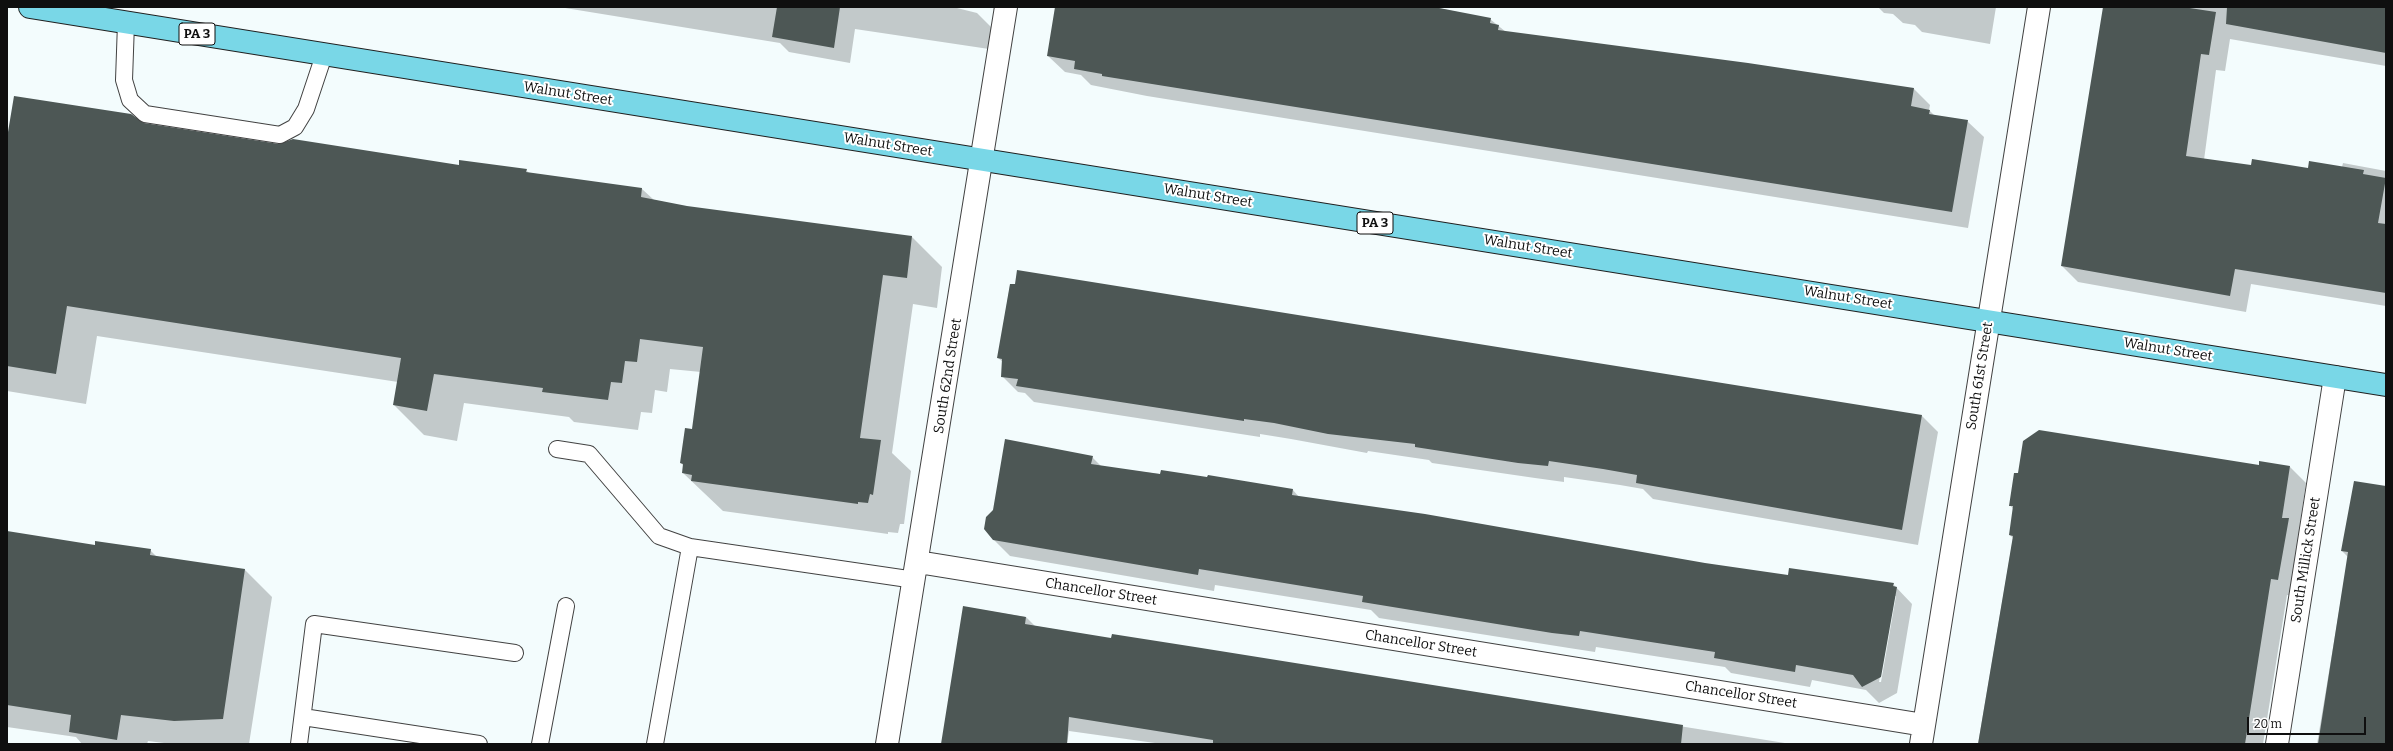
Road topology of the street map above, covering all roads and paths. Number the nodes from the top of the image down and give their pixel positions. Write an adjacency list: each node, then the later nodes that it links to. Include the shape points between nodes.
1 (30, 7): 4 (main road, Walnut Street / PA 3)
2 (1006, 7): 6 (street, South 62nd Street)
3 (2039, 7): 7 (street, South 61st Street)
4 (126, 23): 5 (main road, Walnut Street / PA 3); 5 (lane, via 124,80 130,100 145,114 280,135 295,127 306,109)
5 (324, 55): 6 (main road, Walnut Street / PA 3)
6 (982, 159): 7 (main road, Walnut Street / PA 3); 12 (street, South 62nd Street)
7 (1989, 321): 8 (main road, Walnut Street / PA 3); 16 (street, South 61st Street)
8 (2335, 377): 9 (main road, Walnut Street / PA 3); 22 (street, South Millick Street)
9 (2386, 385)
10 (557, 449): 11 (lane, via 589,454 659,536)
11 (690, 547): 12 (lane); 20 (lane)
12 (917, 571): 16 (street, Chancellor Street); 21 (street, South 62nd Street)
13 (566, 606): 19 (lane)
14 (515, 653): 15 (lane, via 314,624)
15 (303, 717): 17 (lane); 18 (lane)
16 (1923, 735)
17 (299, 744)
18 (479, 744)
19 (540, 744)
20 (655, 744)
21 (887, 744)
22 (2277, 744)

